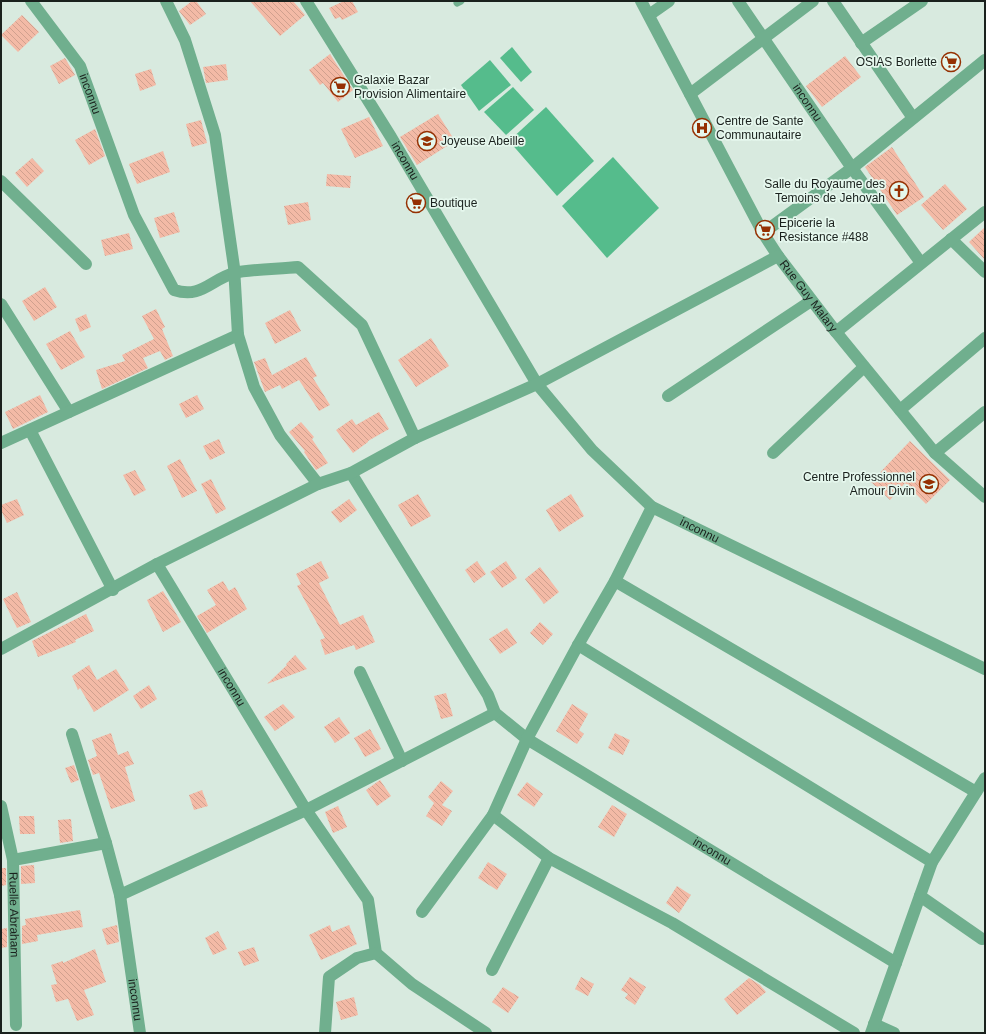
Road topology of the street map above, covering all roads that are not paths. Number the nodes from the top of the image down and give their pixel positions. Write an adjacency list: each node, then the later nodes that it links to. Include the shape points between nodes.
1 (31, 1): 25 (street, inconnu, via 80,66 134,215 174,290 185,294 198,292)
2 (166, 1): 25 (street, via 185,40 215,135)
3 (306, 1): 32 (street, inconnu, via 391,137)
4 (640, 1): 10 (street, Rue Guy Malary)
5 (669, 1): 10 (street)
6 (738, 1): 11 (street, inconnu)
7 (813, 1): 11 (street)
8 (832, 1): 12 (street)
9 (922, 1): 12 (street)
10 (648, 16): 14 (street, Rue Guy Malary)
11 (762, 38): 14 (street); 16 (street, inconnu)
12 (861, 43): 15 (street)
13 (985, 60): 15 (street)
14 (690, 94): 19 (street, Rue Guy Malary)
15 (913, 118): 16 (street)
16 (852, 168): 19 (street); 22 (street, inconnu)
17 (1, 181): 23 (street)
18 (985, 212): 20 (street)
19 (763, 233): 21 (street, Rue Guy Malary)
20 (951, 239): 22 (street); 24 (street)
21 (778, 256): 26 (street, Rue Guy Malary); 32 (street)
22 (921, 263): 28 (street)
23 (86, 264)
24 (985, 272)
25 (234, 273): 29 (street); 38 (street, inconnu, via 298,267 362,325)
26 (812, 300): 28 (street, Rue Guy Malary); 33 (street)
27 (1, 304): 35 (street)
28 (836, 332): 31 (street, Rue Guy Malary)
29 (238, 335): 35 (street); 43 (street, via 254,387 280,435)
30 (985, 338): 34 (street)
31 (864, 367): 34 (street, Rue Guy Malary); 40 (street)
32 (537, 384): 38 (street); 45 (street, inconnu, via 592,450)
33 (668, 396)
34 (900, 410): 41 (street, Rue Guy Malary)
35 (69, 412): 37 (street)
36 (985, 412): 41 (street)
37 (30, 430): 39 (street); 48 (street)
38 (415, 438): 42 (street)
39 (1, 443)
40 (773, 453)
41 (935, 453): 44 (street, Rue Guy Malary)
42 (351, 473): 43 (street); 53 (street, via 488,695)
43 (318, 484): 46 (street)
44 (985, 497)
45 (652, 507): 47 (street); 51 (street, inconnu)
46 (157, 564): 48 (street); 60 (street, inconnu)
47 (615, 581): 49 (street); 58 (street)
48 (113, 590): 50 (street)
49 (578, 645): 55 (street); 65 (street)
50 (1, 649)
51 (985, 669)
52 (360, 672): 56 (street)
53 (495, 713): 55 (street, inconnu); 56 (street)
54 (72, 734): 62 (street, inconnu)
55 (528, 739): 61 (street); 71 (street, inconnu)
56 (402, 761): 60 (street)
57 (985, 778): 58 (street)
58 (976, 792): 65 (street)
59 (1, 806): 64 (street, Ruelle Abraham)
60 (306, 810): 66 (street); 70 (street, inconnu, via 368,900)
61 (493, 815): 63 (street); 68 (street)
62 (106, 843): 64 (street); 66 (street, inconnu)
63 (549, 858): 72 (street); 78 (street, via 672,923)
64 (13, 860): 73 (street, Ruelle Abraham)
65 (932, 862): 67 (street)
66 (120, 896): 75 (street, inconnu)
67 (920, 896): 69 (street); 71 (street)
68 (422, 912)
69 (982, 939)
70 (376, 953): 76 (street, via 357,958 329,977); 77 (street, via 412,984)
71 (896, 963): 74 (street)
72 (492, 970)
73 (16, 1025)
74 (872, 1029): 79 (street)
75 (140, 1033)
76 (325, 1033)
77 (486, 1033)
78 (854, 1033)
79 (894, 1033)

